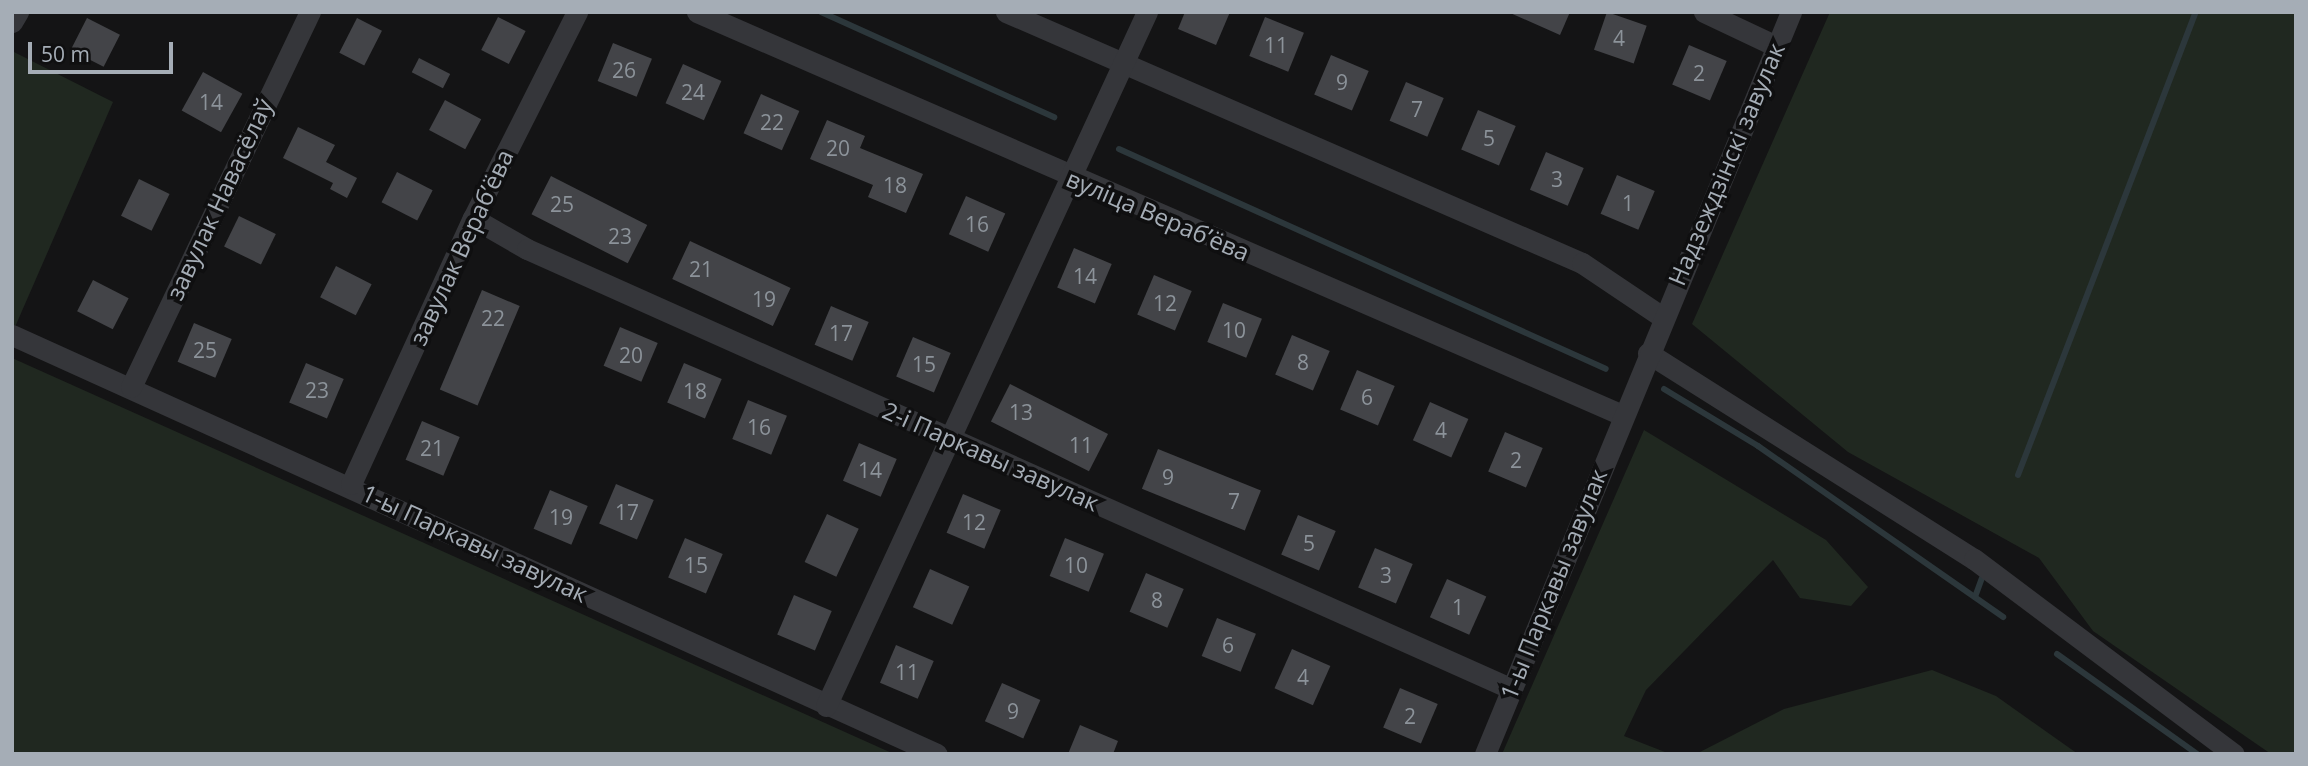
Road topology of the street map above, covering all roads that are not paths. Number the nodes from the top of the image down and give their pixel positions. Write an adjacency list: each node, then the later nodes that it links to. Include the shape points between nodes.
1 (18, 12): 9 (street)
2 (310, 12): 17 (street, завулак Навасёлаў)
3 (577, 12): 13 (street, завулак Верабʼёва)
4 (697, 12): 12 (street, вуліца Верабʼёва)
5 (1006, 12): 11 (street)
6 (1147, 12): 11 (street)
7 (1704, 12): 10 (street)
8 (1791, 12): 10 (street, Надзеждзінскі завулак)
9 (12, 22)
10 (1776, 46): 14 (street, Надзеждзінскі завулак)
11 (1122, 63): 12 (street); 14 (street, via 1581,263)
12 (1070, 177): 18 (street, вуліца Верабʼёва); 19 (street)
13 (473, 218): 19 (street, 2-і Паркавы завулак, via 527,249); 20 (street, завулак Верабʼёва)
14 (1661, 316): 16 (street, Надзеждзінскі завулак)
15 (12, 335): 17 (street, 1-ы Паркавы завулак)
16 (1648, 353): 18 (street, 1-ы Паркавы завулак); 25 (street, via 1974,559)
17 (131, 387): 20 (street, 1-ы Паркавы завулак)
18 (1620, 414): 21 (street, 1-ы Паркавы завулак)
19 (947, 437): 21 (street, 2-і Паркавы завулак); 22 (street)
20 (351, 484): 22 (street, 1-ы Паркавы завулак)
21 (1512, 689): 24 (street, 1-ы Паркавы завулак)
22 (826, 706): 23 (street, 1-ы Паркавы завулак)
23 (937, 754)
24 (1485, 754)
25 (2234, 754)

